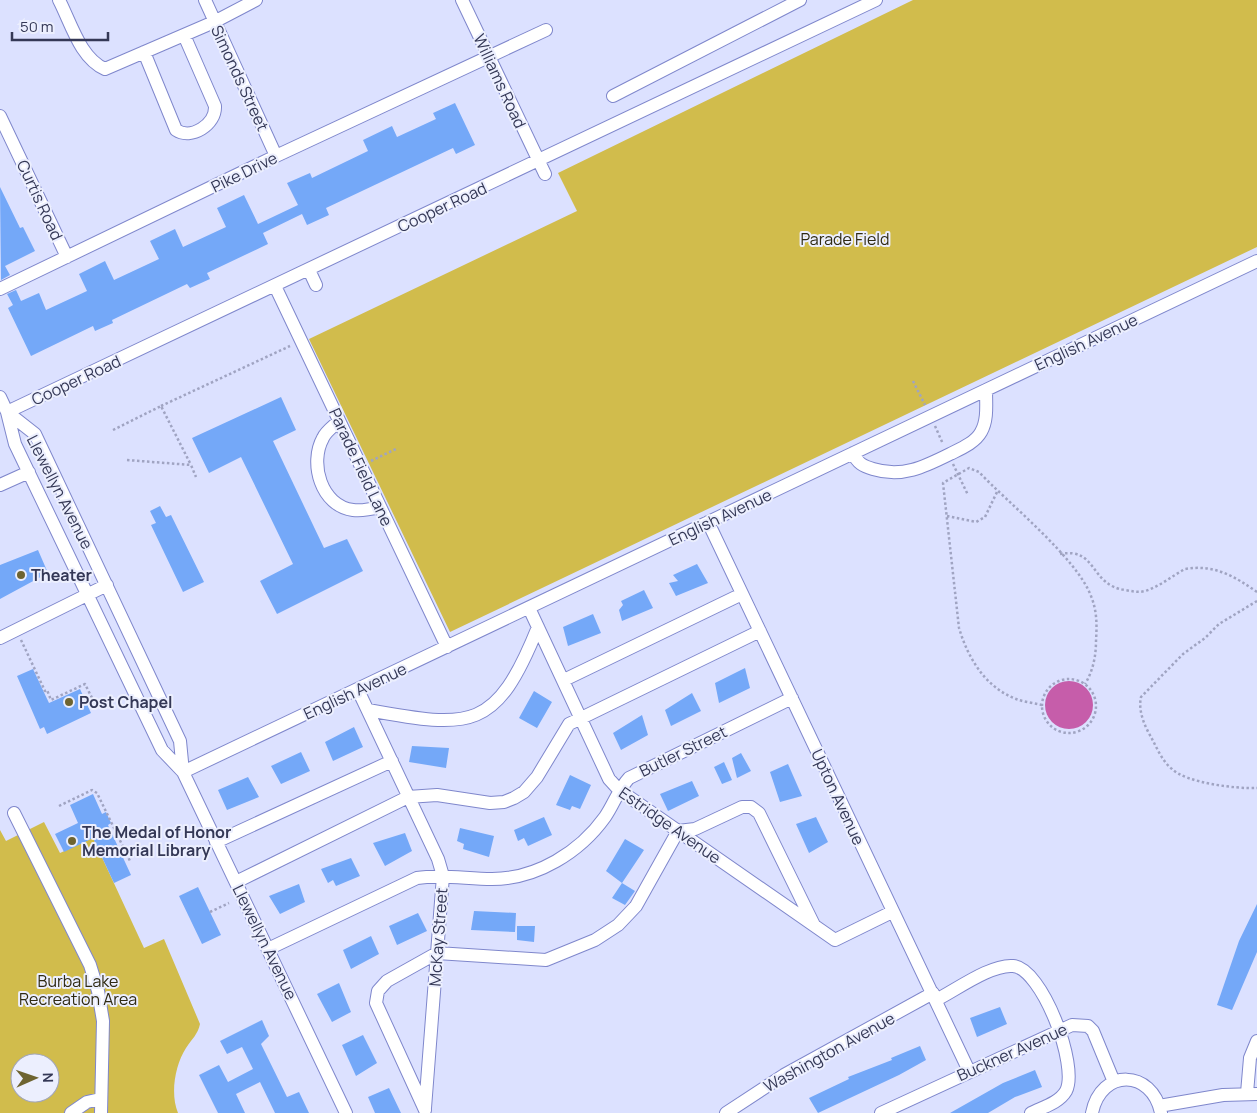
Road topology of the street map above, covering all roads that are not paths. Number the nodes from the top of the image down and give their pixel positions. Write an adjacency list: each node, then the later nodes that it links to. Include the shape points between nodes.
1 (59, 0): 10 (street, via 85,53 95,65 105,69)
2 (205, 0): 7 (street, Simonds Street)
3 (256, 0): 7 (street)
4 (462, 0): 11 (street, Williams Road)
5 (800, 0): 12 (street)
6 (876, 0): 15 (street, Cooper Road)
7 (214, 22): 9 (street); 14 (street, Simonds Street)
8 (546, 30): 11 (street, Pike Drive)
9 (184, 35): 10 (street); 10 (street, via 215,106 215,116 210,123 189,134 176,130)
10 (144, 52)
11 (489, 56): 14 (street, Pike Drive); 15 (street, Williams Road)
12 (613, 96)
13 (0, 116): 17 (street, Curtis Road)
14 (276, 156): 17 (street, Pike Drive)
15 (538, 161): 16 (street, Williams Road); 19 (street, Cooper Road)
16 (545, 174)
17 (67, 257): 22 (street, Pike Drive)
18 (1257, 261): 23 (street, English Avenue)
19 (309, 270): 20 (street); 21 (street, Cooper Road)
20 (316, 285)
21 (275, 286): 25 (street, Cooper Road); 26 (street, Parade Field Lane)
22 (0, 289)
23 (986, 390): 27 (street, English Avenue); 27 (street, via 981,432 968,444 938,460 896,474 867,468 857,462)
24 (0, 398): 25 (street, Llewellyn Avenue)
25 (7, 412): 28 (street, Llewellyn Avenue, via 15,444); 32 (street, Llewellyn Avenue, via 35,434)
26 (339, 421): 30 (street, Parade Field Lane); 30 (street, via 323,438 317,467 320,484 326,494 342,507 353,510)
27 (853, 453): 31 (street, English Avenue)
28 (29, 472): 29 (street); 34 (street, Llewellyn Avenue)
29 (0, 485)
30 (380, 507): 39 (street, Parade Field Lane)
31 (708, 522): 33 (street, Upton Avenue); 35 (street, English Avenue)
32 (107, 585): 34 (street); 46 (street, Llewellyn Avenue, via 180,741)
33 (742, 594): 37 (street, Upton Avenue); 40 (street)
34 (88, 595): 38 (street); 46 (street, Llewellyn Avenue, via 162,750)
35 (528, 608): 36 (street, Estridge Avenue); 39 (street, English Avenue)
36 (538, 626): 40 (street, Estridge Avenue); 43 (street, via 517,673 496,702 484,712 466,719 437,722)
37 (760, 631): 42 (street, Upton Avenue); 44 (street)
38 (0, 638)
39 (447, 647): 41 (street, English Avenue)
40 (564, 680): 44 (street, Estridge Avenue)
41 (358, 690): 43 (street, McKay Street); 46 (street, English Avenue)
42 (792, 698): 47 (street, Butler Street, via 629,778); 54 (street, Upton Avenue)
43 (368, 710): 45 (street, McKay Street)
44 (581, 717): 47 (street, Estridge Avenue, via 609,779); 48 (street, via 569,724 537,777 514,798 490,803 437,795)
45 (392, 761): 48 (street, McKay Street); 51 (street)
46 (184, 772): 51 (street, Llewellyn Avenue)
47 (618, 790): 50 (street, Estridge Avenue); 52 (street, Butler Street, via 616,800 592,833 568,854 551,863 533,871 495,879)
48 (408, 796): 52 (street, McKay Street); 53 (street)
49 (14, 814): 64 (street, via 90,966 98,991 102,1021)
50 (678, 831): 55 (street, Estridge Avenue); 55 (street, via 694,829 742,807 752,807 759,813); 57 (street, via 636,906 618,925 595,940 546,960)
51 (216, 842): 53 (street, Llewellyn Avenue)
52 (443, 876): 56 (street, Butler Street, via 416,878); 57 (street, McKay Street)
53 (236, 882): 56 (street, Llewellyn Avenue)
54 (892, 912): 55 (street, Estridge Avenue, via 835,940); 58 (street, Upton Avenue)
55 (814, 925)
56 (268, 949): 69 (street, Llewellyn Avenue)
57 (437, 954): 66 (street, McKay Street); 66 (street, via 387,981 378,991 376,1003)
58 (935, 997): 59 (street, Washington Avenue, via 993,970 1013,966 1024,969 1035,980); 61 (street, Upton Avenue); 70 (street, Washington Avenue, via 784,1075)
59 (1059, 1030): 61 (street, Buckner Avenue); 62 (street, Buckner Avenue, via 1080,1024 1093,1031); 72 (street, Washington Avenue, via 1070,1080 1059,1099)
60 (1257, 1041): 63 (street, via 1250,1058)
61 (969, 1071): 71 (street, Buckner Avenue)
62 (1114, 1082): 65 (street, via 1126,1079 1140,1082 1151,1089); 73 (street, via 1102,1089)
63 (1252, 1093): 65 (street, via 1199,1098)
64 (100, 1100): 67 (street, via 87,1102); 68 (street)
65 (1160, 1109)
66 (425, 1111)
67 (72, 1113)
68 (101, 1113)
69 (346, 1113)
70 (726, 1113)
71 (881, 1113)
72 (1031, 1113)
73 (1092, 1113)

